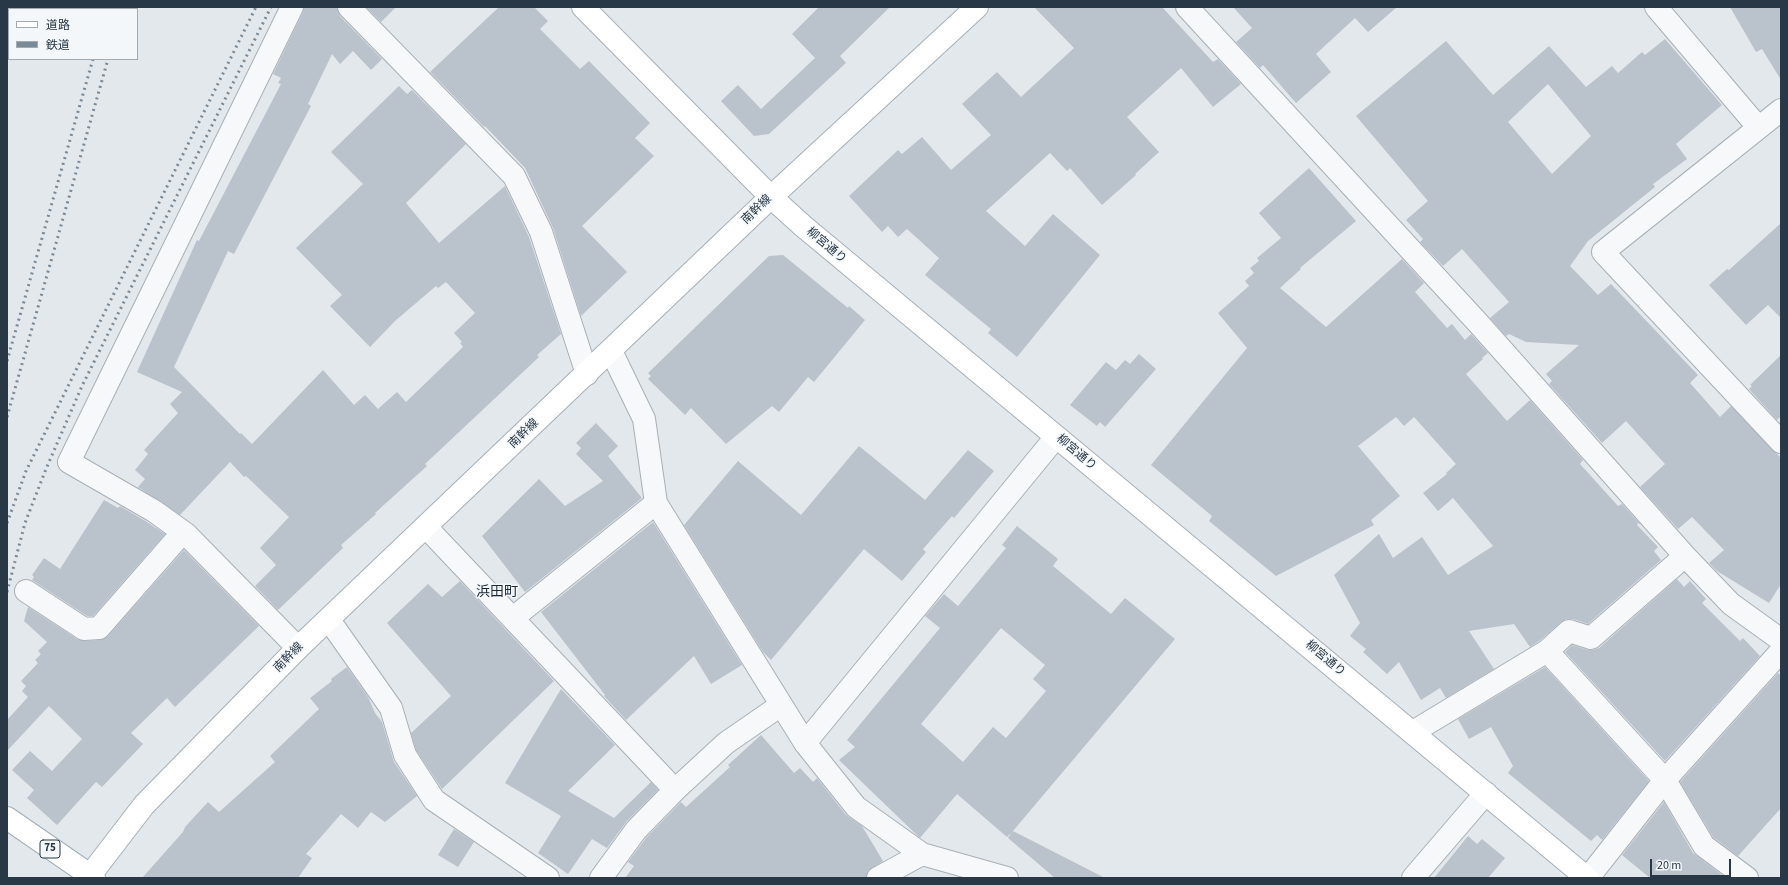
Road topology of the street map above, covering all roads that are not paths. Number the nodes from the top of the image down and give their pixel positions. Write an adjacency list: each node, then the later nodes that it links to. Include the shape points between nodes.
1 (292, 7): 16 (street, via 69,462 154,511)
2 (349, 7): 11 (street, via 514,176 541,232)
3 (583, 7): 9 (main road, 柳宮通り)
4 (977, 7): 9 (main road, 南幹線)
5 (1187, 7): 17 (street, via 1479,324)
6 (1656, 7): 8 (street)
7 (1781, 110): 8 (street)
8 (1758, 128): 13 (street, via 1603,252)
9 (770, 197): 10 (main road, 南幹線); 12 (main road, 柳宮通り)
10 (611, 351): 11 (main road, 南幹線); 14 (street, via 644,419)
11 (587, 374): 15 (main road, 南幹線)
12 (1056, 437): 26 (main road, 柳宮通り); 27 (street)
13 (1781, 442)
14 (656, 503): 19 (street); 25 (street)
15 (426, 527): 19 (street); 20 (main road, 南幹線)
16 (183, 532): 18 (street, via 99,628 84,629); 22 (street)
17 (1685, 556): 21 (street, via 1731,604); 23 (street, via 1591,638 1568,631)
18 (26, 591)
19 (513, 618): 29 (street)
20 (329, 620): 22 (main road, 南幹線); 34 (street, via 391,708 405,755 434,800)
21 (1781, 640)
22 (298, 648): 33 (main road, 南幹線, via 144,805)
23 (1547, 651): 26 (street); 28 (street)
24 (1781, 651): 28 (street)
25 (781, 705): 27 (street); 29 (street, via 726,743)
26 (1413, 732): 30 (main road, 柳宮通り)
27 (805, 743): 32 (street, via 856,808)
28 (1665, 780): 39 (street); 40 (street, via 1704,846)
29 (675, 790): 35 (street, via 636,830)
30 (1486, 793): 38 (street); 39 (main road, 柳宮通り)
31 (7, 818): 33 (main road, 75)
32 (922, 854): 36 (street); 37 (street)
33 (91, 877)
34 (548, 878)
35 (601, 878)
36 (878, 878)
37 (1008, 878)
38 (1413, 878)
39 (1588, 878)
40 (1747, 878)

